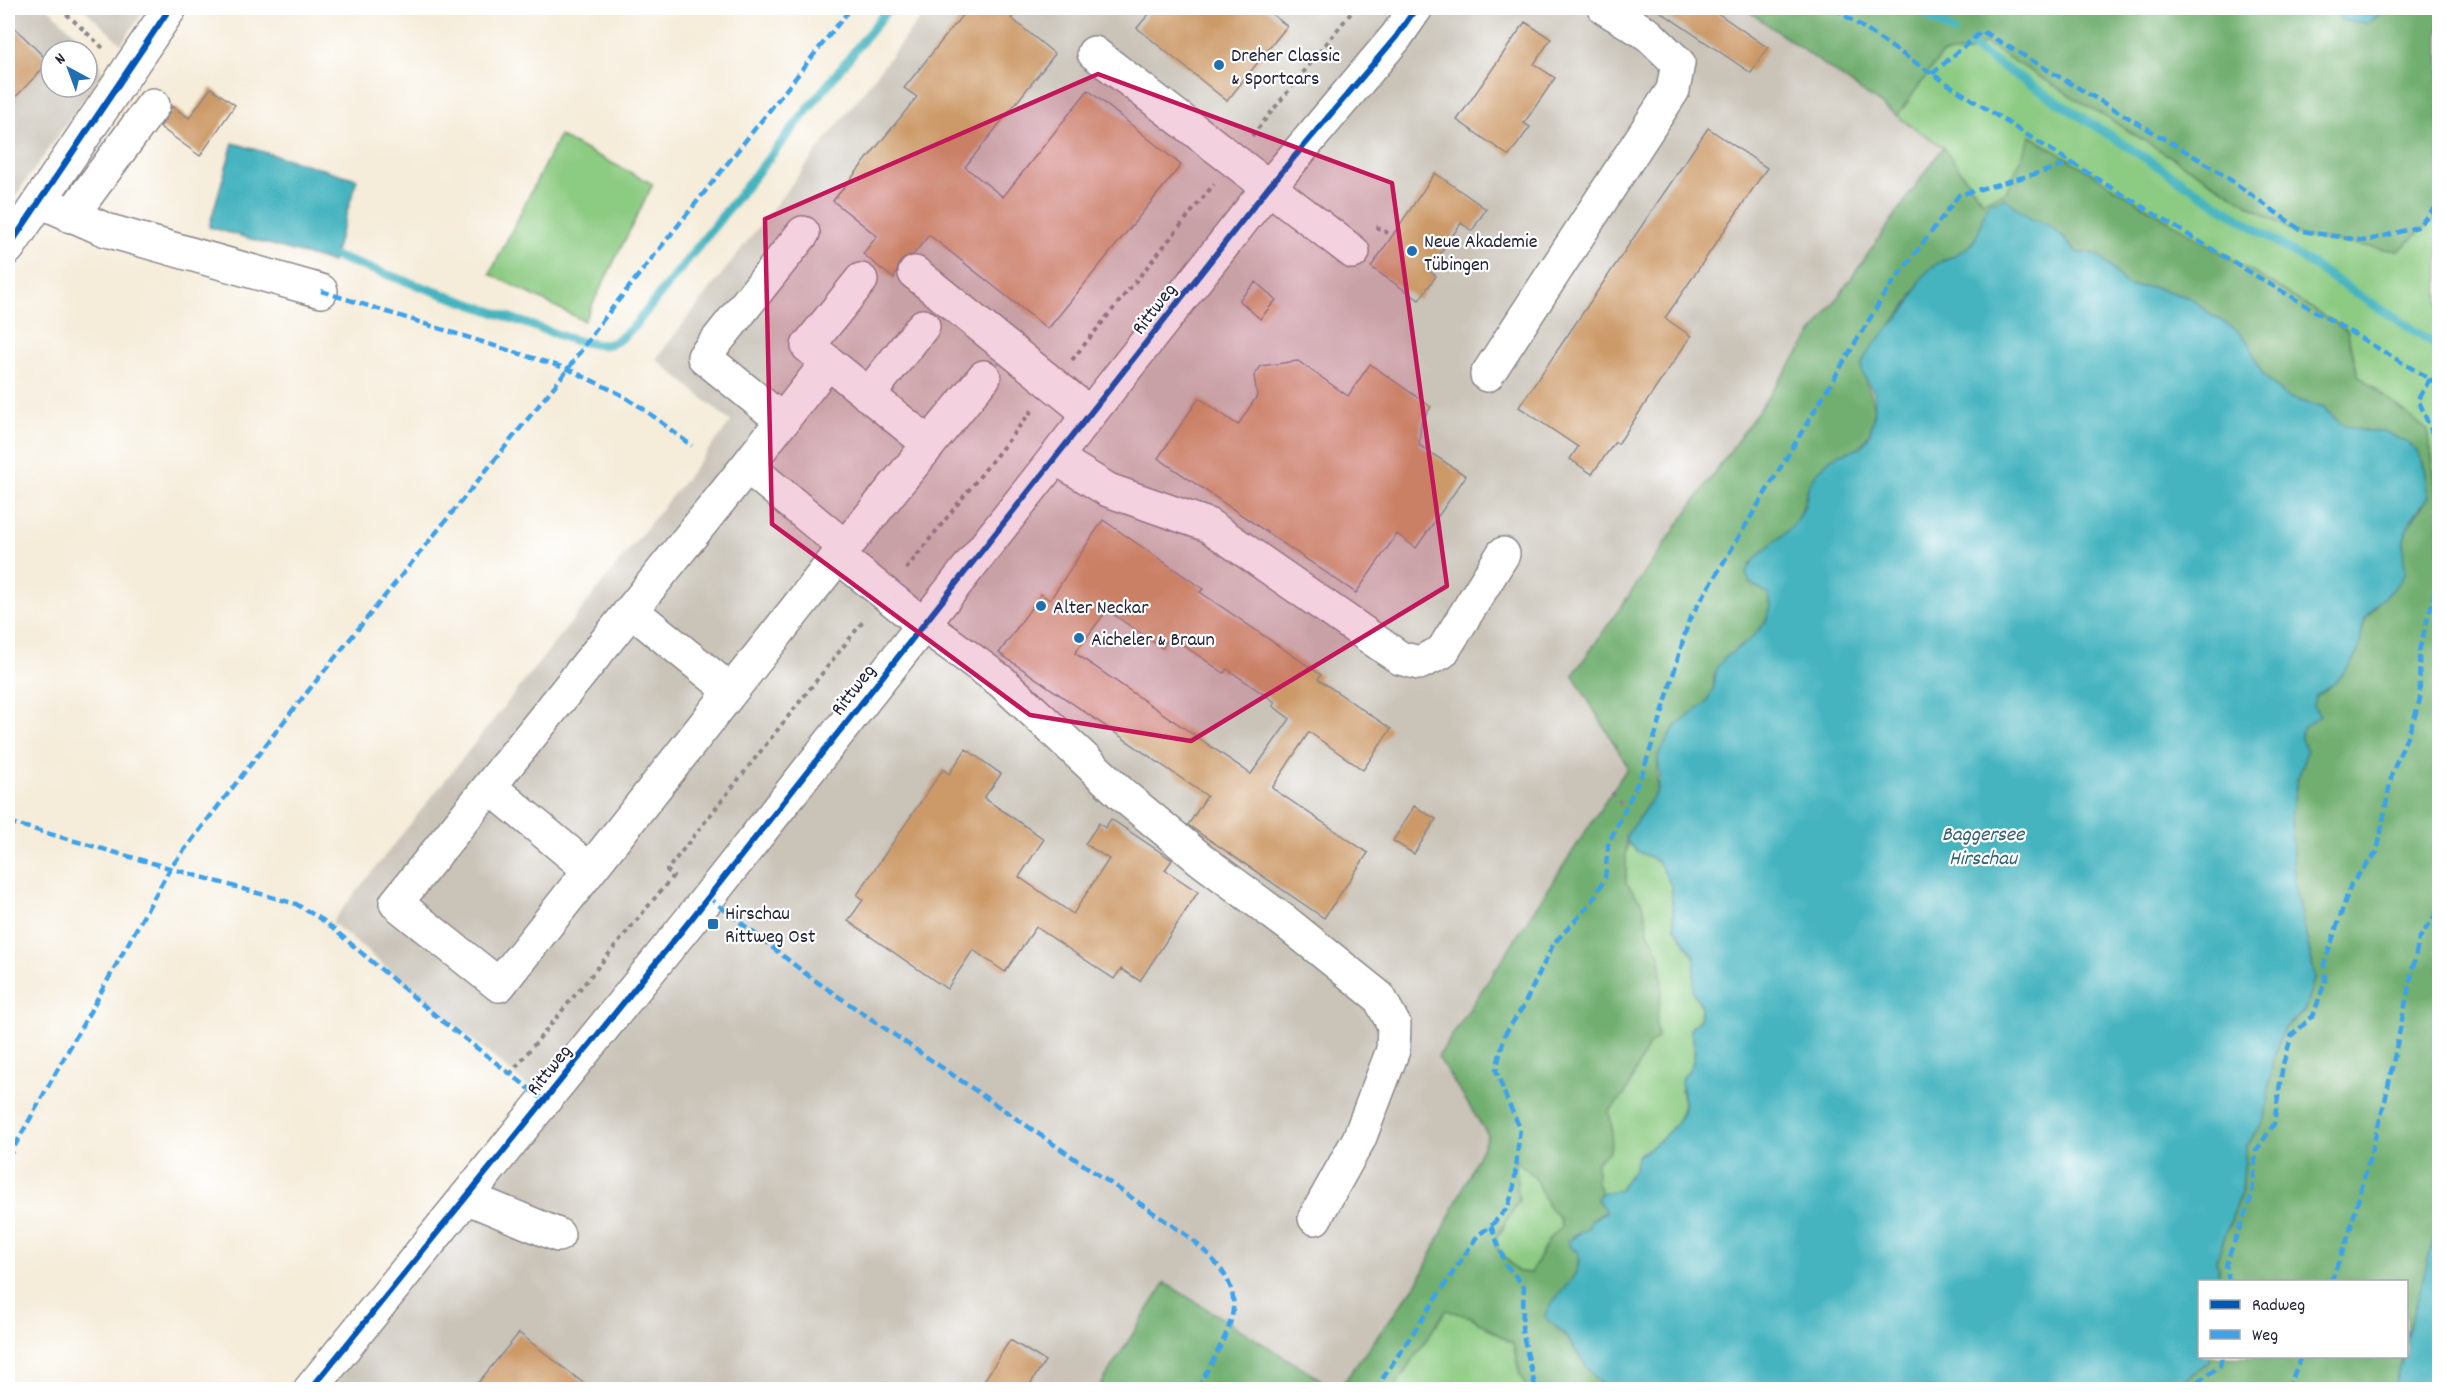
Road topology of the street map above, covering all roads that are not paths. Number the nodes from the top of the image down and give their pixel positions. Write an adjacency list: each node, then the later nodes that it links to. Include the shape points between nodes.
1 (170, 8): 7 (street)
2 (1416, 8): 6 (street, Rittweg)
3 (1605, 8): 17 (street, via 1649,35 1678,63 1673,90)
4 (1094, 53): 6 (street)
5 (153, 105): 8 (street)
6 (1268, 188): 11 (street); 20 (street, Rittweg)
7 (40, 201): 8 (street); 10 (street)
8 (71, 216): 14 (street, via 181,253)
9 (803, 233): 21 (street, via 704,357)
10 (8, 248)
11 (1353, 252)
12 (915, 273): 20 (street)
13 (861, 280): 16 (street, via 808,346)
14 (321, 291)
15 (923, 326): 19 (street)
16 (828, 362): 19 (street); 21 (street)
17 (1487, 375)
18 (984, 377): 22 (street)
19 (868, 394): 22 (street)
20 (1090, 414): 23 (street, Rittweg)
21 (783, 421): 24 (street)
22 (929, 444): 25 (street)
23 (1056, 458): 26 (street, via 1108,490 1208,525 1400,658 1419,663 1442,652); 28 (street, Rittweg)
24 (747, 466): 25 (street); 27 (street)
25 (841, 551): 28 (street); 29 (street)
26 (1503, 554)
27 (632, 611): 29 (street); 30 (street)
28 (924, 625): 32 (street, Rittweg); 33 (street, via 1002,682 1132,804 1379,997 1394,1025 1393,1050 1359,1139)
29 (731, 691): 31 (street)
30 (490, 787): 31 (street); 31 (street, via 396,903 499,985)
31 (590, 870)
32 (466, 1197): 34 (street); 35 (street, Rittweg)
33 (1315, 1218)
34 (558, 1235)
35 (310, 1389)

